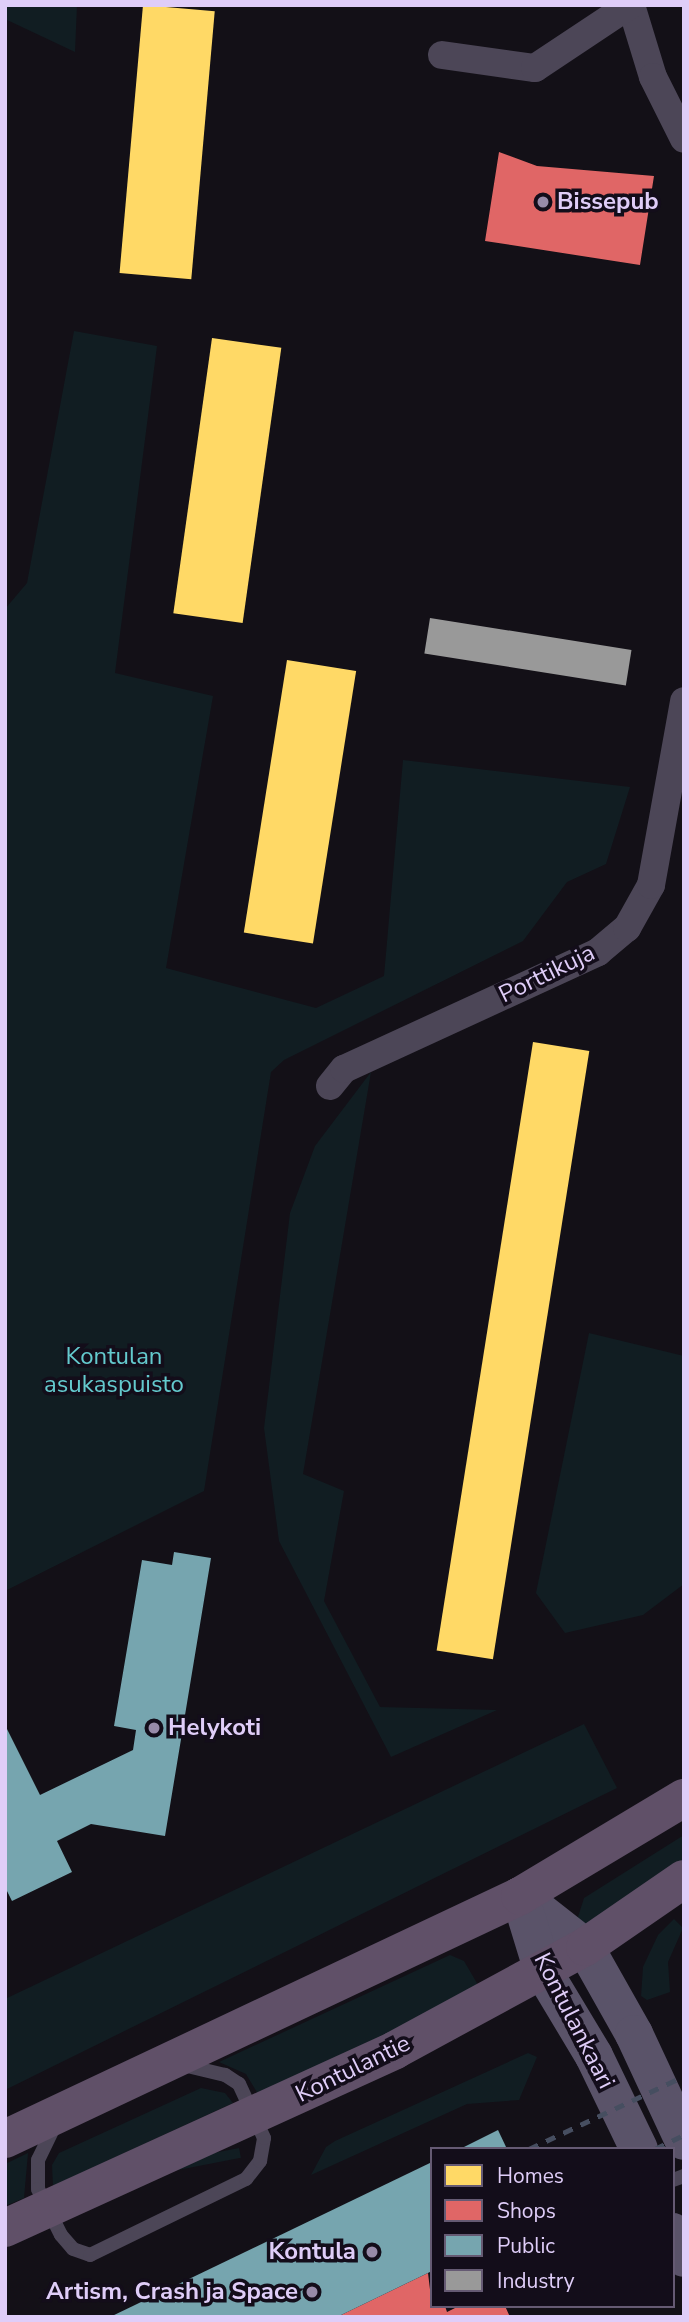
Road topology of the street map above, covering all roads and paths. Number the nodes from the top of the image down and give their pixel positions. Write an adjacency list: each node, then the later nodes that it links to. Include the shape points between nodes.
1 (630, 5): 2 (street, via 535,68); 3 (street, via 653,77)
2 (442, 55)
3 (684, 139)
4 (684, 701): 5 (street, Porttikuja, via 651,885 627,928 598,952 345,1069)
5 (330, 1086)
6 (684, 1798): 8 (main road)
7 (684, 1879): 9 (main road, Kontulantie)
8 (520, 1896): 9 (main road, Kontulankaari); 10 (main road, Kontulankaari); 11 (main road)
9 (585, 1947): 10 (main road, Kontulantie); 15 (main road, Kontulankaari, via 620,2007)
10 (543, 1971): 13 (main road, Kontulantie, via 395,2050); 16 (main road, Kontulankaari)
11 (170, 2062): 12 (main road); 13 (lane, via 233,2079)
12 (61, 2113): 14 (main road); 17 (lane, via 37,2168)
13 (255, 2115): 17 (main road, Kontulantie); 17 (lane, via 264,2138 260,2161 246,2179 90,2255 74,2249)
14 (5, 2139)
15 (684, 2141)
16 (638, 2147)
17 (47, 2209): 18 (main road, Kontulantie)
18 (5, 2228)

